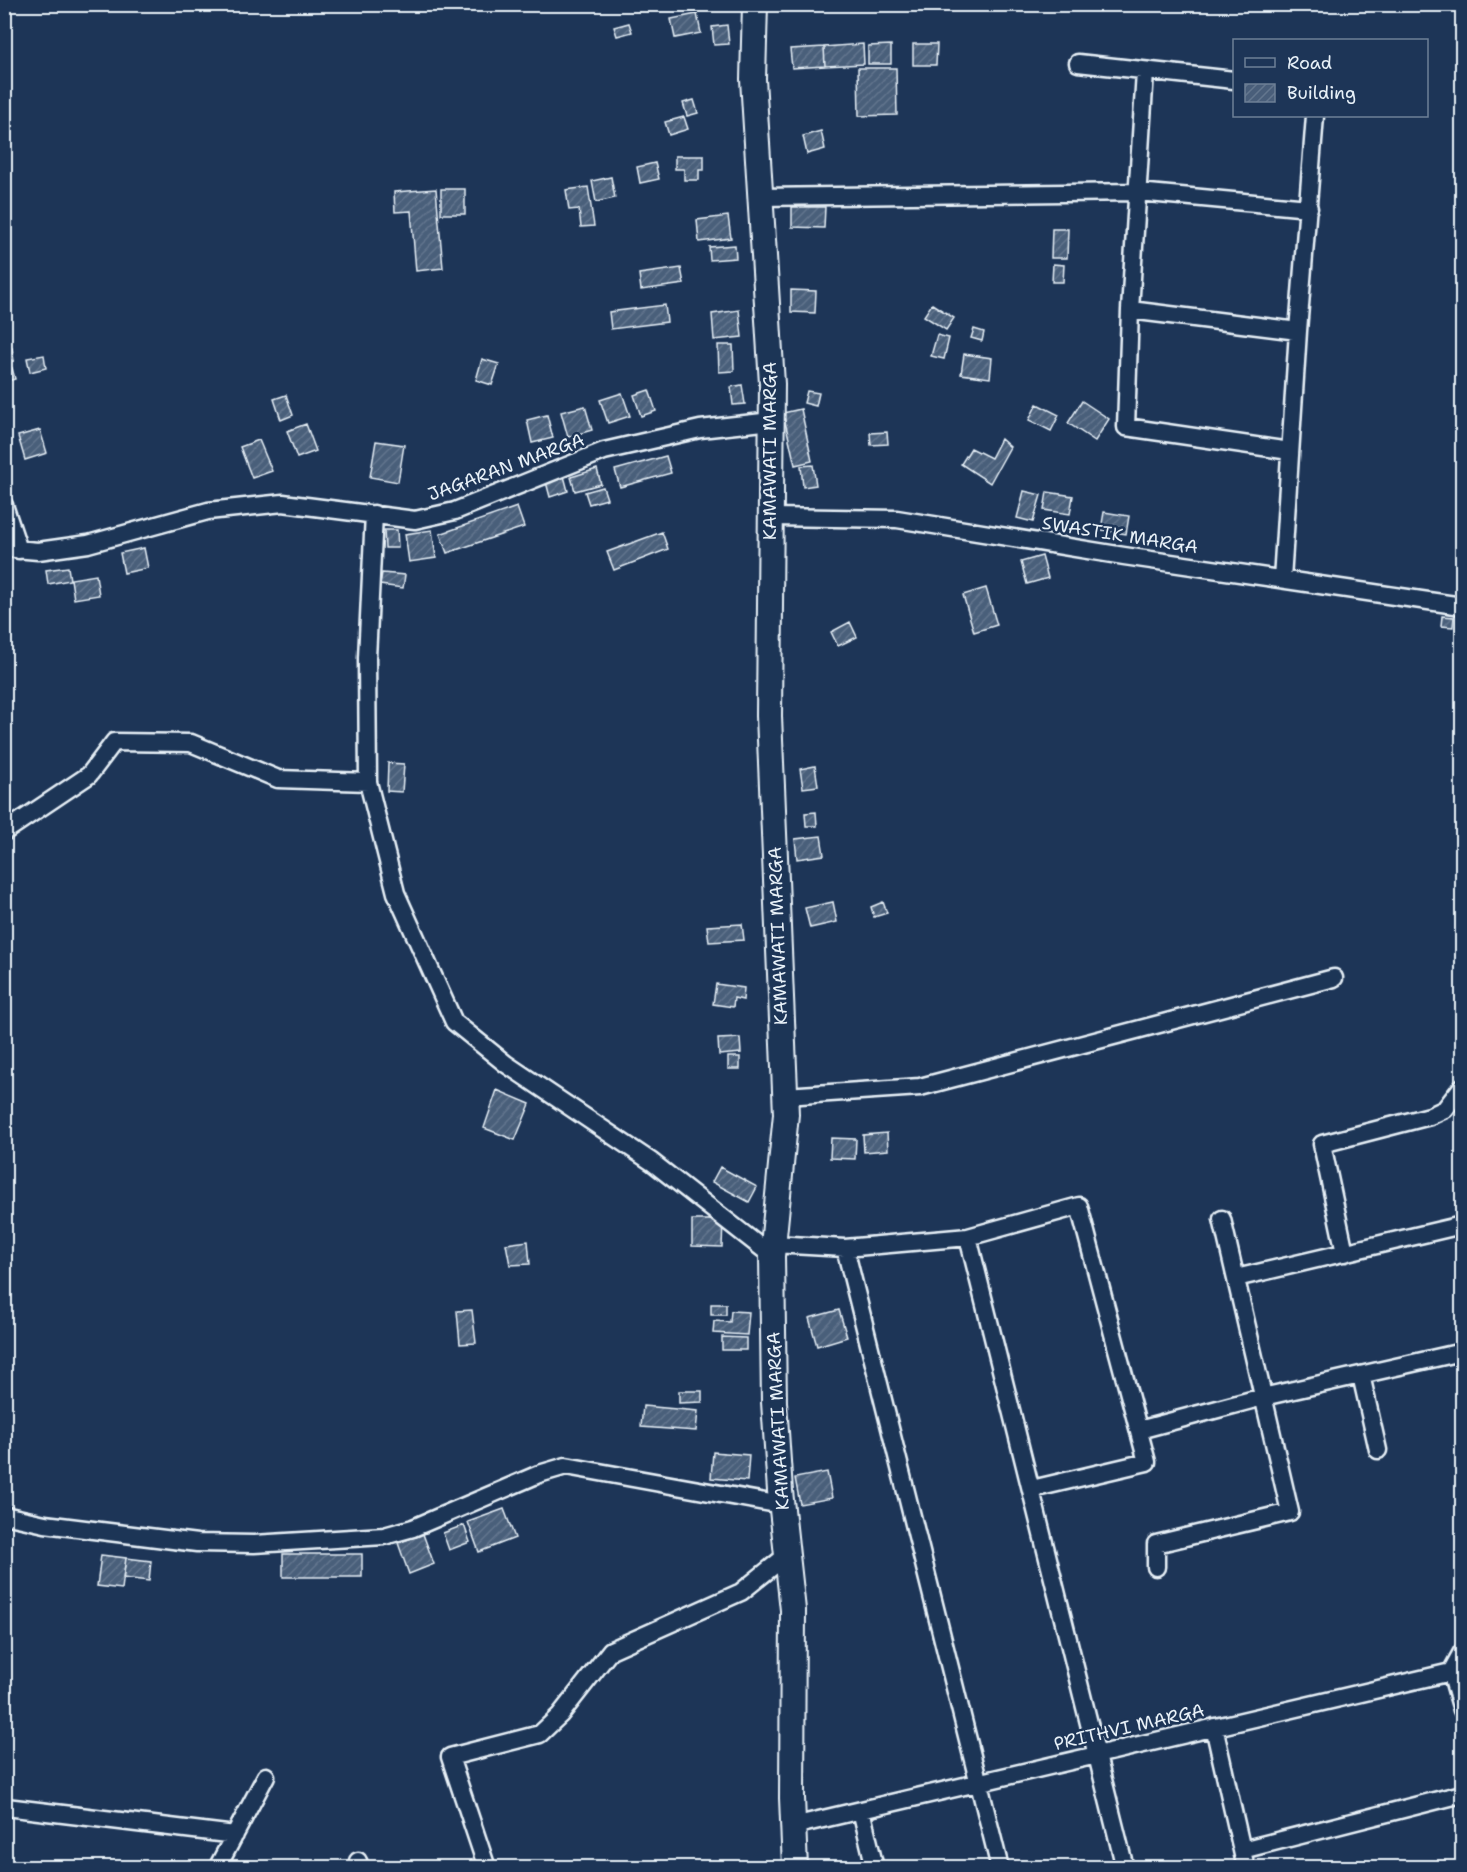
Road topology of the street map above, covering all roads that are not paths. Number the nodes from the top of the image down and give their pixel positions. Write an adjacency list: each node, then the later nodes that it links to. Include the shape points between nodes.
1 (755, 4): 7 (main road, KAMAWATI MARGA, via 753,79)
2 (1078, 63): 3 (street)
3 (1145, 72): 4 (street); 6 (street)
4 (1233, 80)
5 (1315, 117): 8 (street)
6 (1138, 192): 7 (street); 8 (street); 9 (street)
7 (760, 198): 11 (main road, KAMAWATI MARGA)
8 (1308, 208): 10 (street)
9 (1130, 310): 10 (street); 12 (street, via 1126,427)
10 (1298, 331): 12 (street)
11 (772, 421): 14 (street, JAGARAN MARGA, via 700,429 604,452 455,511 415,520); 15 (main road, KAMAWATI MARGA)
12 (1290, 451): 17 (street)
13 (4, 505): 16 (street)
14 (374, 514): 16 (street, JAGARAN MARGA, via 283,503 208,511 88,544 38,551); 19 (street, via 367,658)
15 (771, 517): 17 (street, SWASTIK MARGA, via 897,519); 23 (main road, KAMAWATI MARGA, via 769,716)
16 (12, 549)
17 (1282, 579): 18 (street, SWASTIK MARGA)
18 (1462, 606)
19 (368, 782): 20 (street, via 278,779 191,743 114,742 89,775); 28 (street, via 396,893 454,1022 506,1064 652,1162)
20 (4, 832)
21 (1334, 978): 23 (street, via 920,1087)
22 (1462, 1087): 29 (street, via 1445,1109 1430,1116 1322,1144)
23 (785, 1096): 28 (main road, KAMAWATI MARGA)
24 (1222, 1219): 30 (street)
25 (1462, 1225): 29 (street)
26 (968, 1237): 27 (street); 34 (street, via 1079,1206); 36 (street)
27 (845, 1248): 28 (street); 47 (street)
28 (772, 1250): 37 (main road, KAMAWATI MARGA, via 774,1402)
29 (1345, 1253): 30 (street)
30 (1236, 1278): 33 (street)
31 (1462, 1352): 32 (street)
32 (1361, 1375): 33 (street); 35 (street)
33 (1263, 1397): 34 (street); 40 (street, via 1290,1512 1156,1544)
34 (1138, 1430): 36 (street, via 1147,1462)
35 (1378, 1450)
36 (1032, 1489): 45 (street)
37 (782, 1505): 38 (street, via 566,1466 384,1536 254,1544 197,1543 45,1524); 39 (main road, KAMAWATI MARGA)
38 (4, 1515)
39 (787, 1555): 51 (main road, KAMAWATI MARGA, via 793,1610); 55 (street, via 741,1592 611,1650 560,1715 540,1734 450,1757)
40 (1156, 1567)
41 (1462, 1652): 42 (street)
42 (1451, 1672): 43 (street); 44 (street, PRITHVI MARGA)
43 (1462, 1710)
44 (1214, 1727): 45 (street, PRITHVI MARGA); 53 (street)
45 (1098, 1755): 47 (street, PRITHVI MARGA); 59 (street)
46 (266, 1776): 52 (street)
47 (980, 1783): 50 (street, PRITHVI MARGA); 58 (street)
48 (1462, 1794): 53 (street)
49 (6, 1807): 52 (street)
50 (861, 1810): 51 (street, PRITHVI MARGA); 57 (street)
51 (793, 1826): 56 (main road, KAMAWATI MARGA)
52 (235, 1835): 54 (street)
53 (1242, 1850): 60 (street)
54 (222, 1865)
55 (487, 1868)
56 (795, 1868)
57 (875, 1868)
58 (1000, 1868)
59 (1125, 1868)
60 (1246, 1868)

